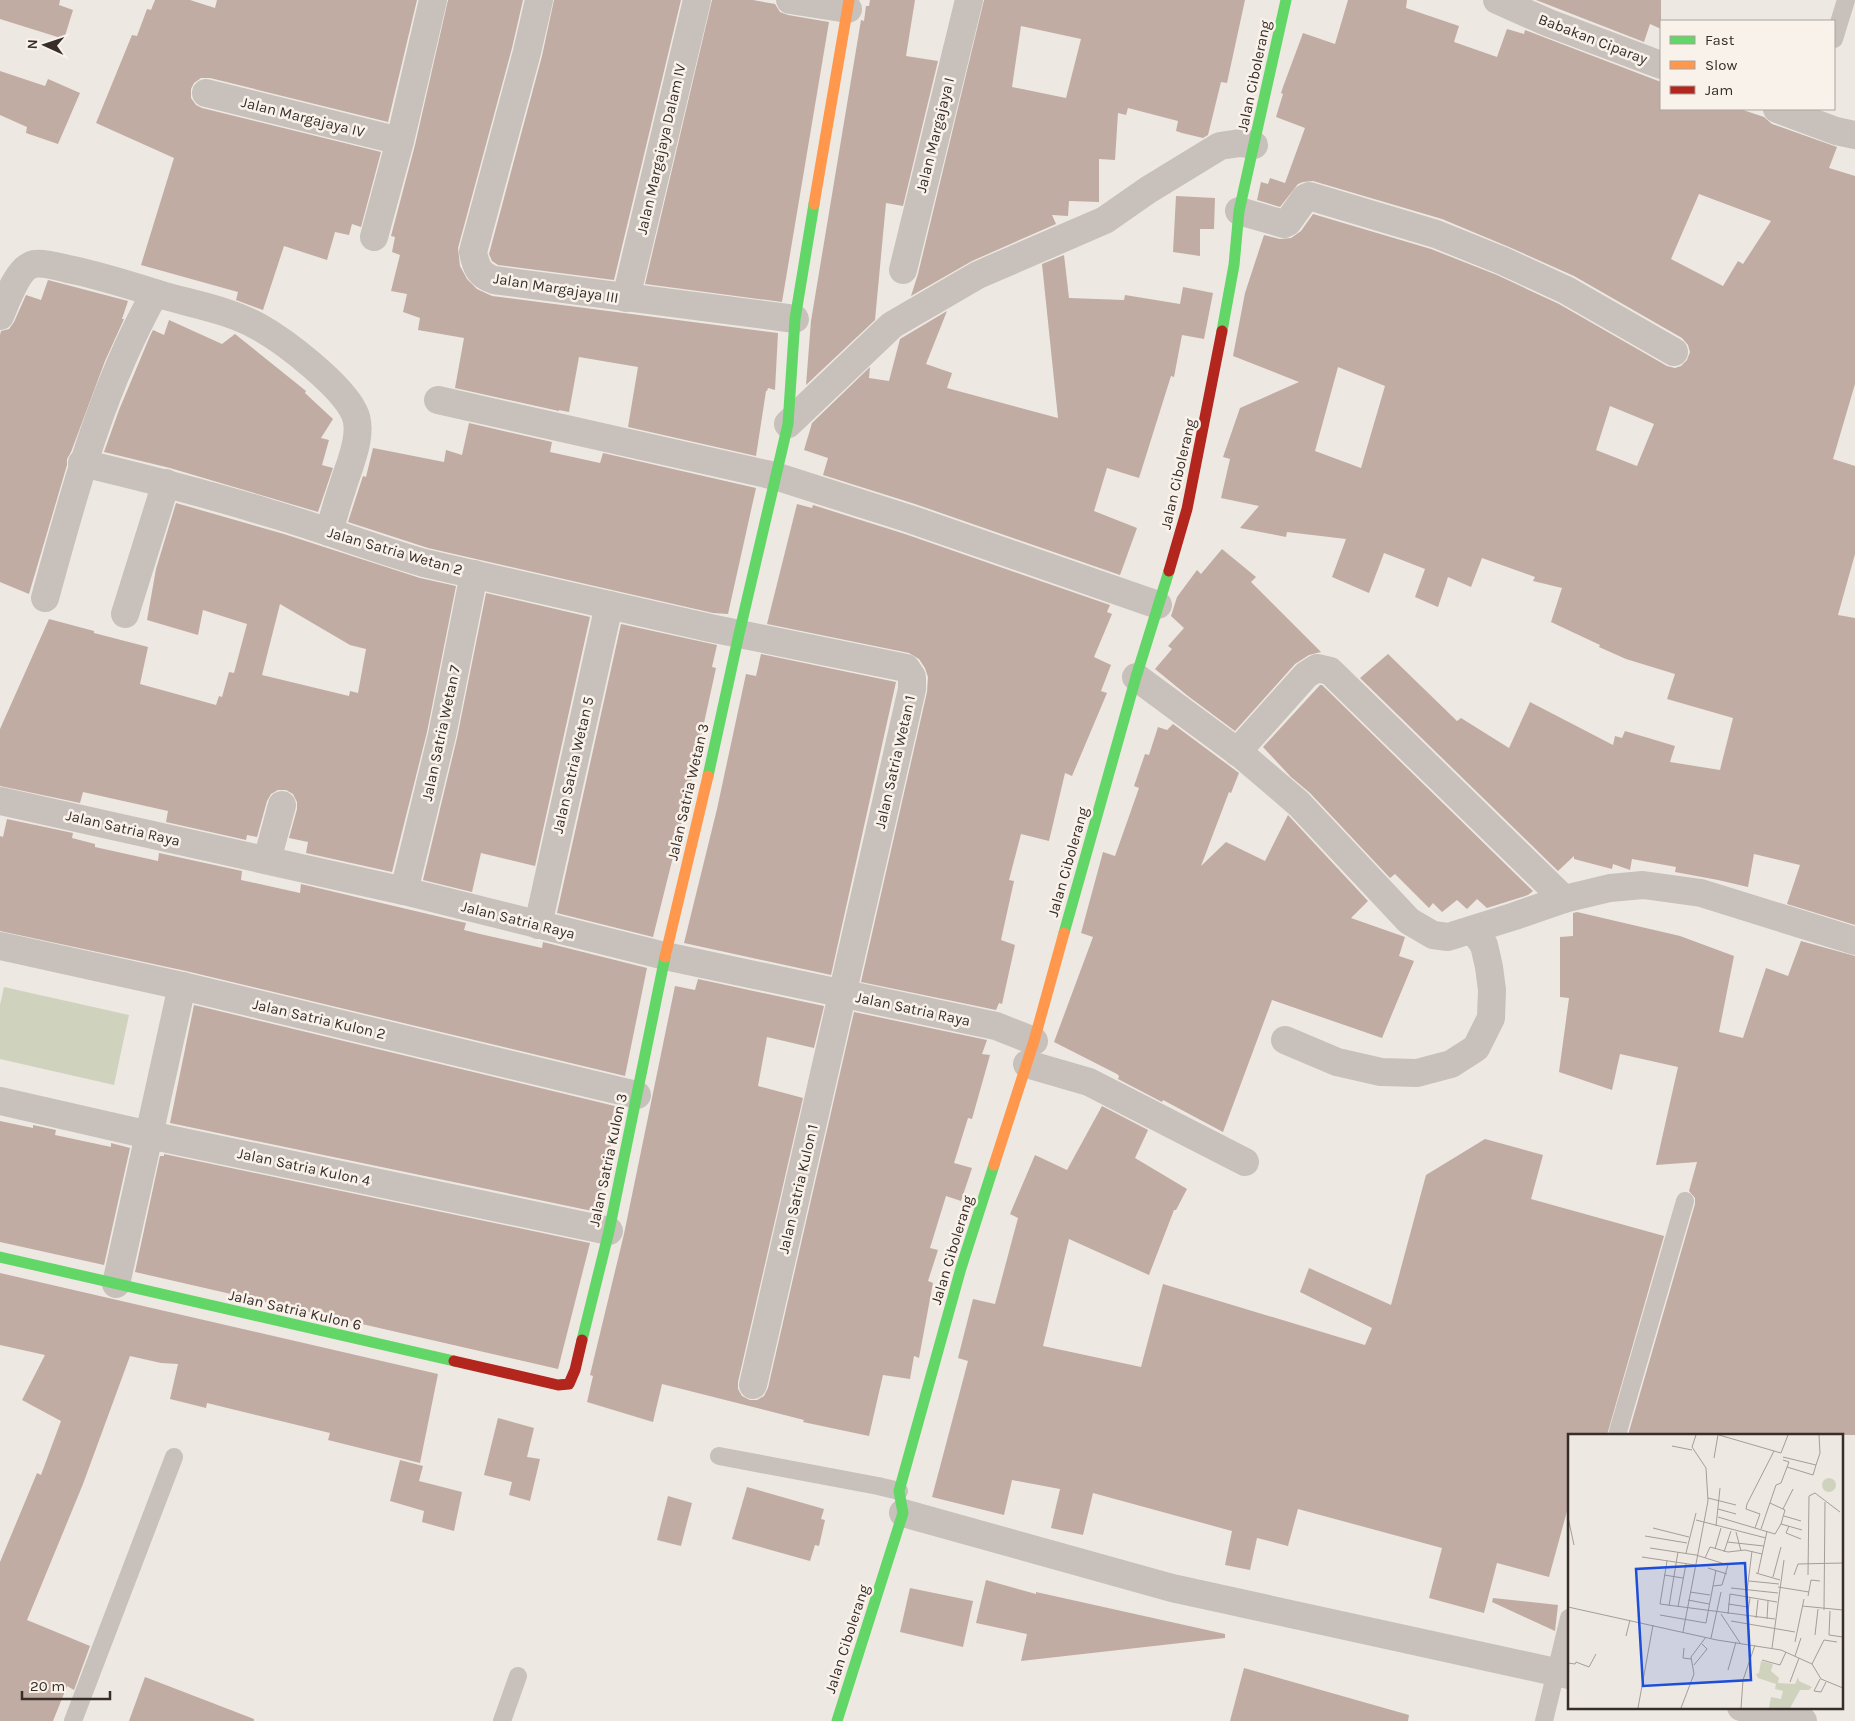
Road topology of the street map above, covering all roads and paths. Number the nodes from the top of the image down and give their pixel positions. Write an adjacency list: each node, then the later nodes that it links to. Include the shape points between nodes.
1 (433, 0): 15 (street)
2 (539, 0): 21 (street, Jalan Margajaya III, via 473,252 475,264 480,273 494,280)
3 (697, 0): 21 (street, Jalan Margajaya Dalam IV)
4 (790, 0): 9 (street)
5 (969, 0): 19 (street, Jalan Margajaya I)
6 (1286, 0): 16 (street, Jalan Cibolerang)
7 (1497, 0): 11 (street, Babakan Ciparay)
8 (1846, 0): 10 (lane)
9 (848, 4): 23 (street, Jalan Satria Wetan 3)
10 (1835, 36)
11 (1660, 65)
12 (206, 93): 15 (street, Jalan Margajaya IV)
13 (1794, 112): 14 (street, via 1836,131)
14 (1855, 135)
15 (400, 141): 18 (street)
16 (1254, 145): 17 (street, Jalan Cibolerang); 26 (street, via 1220,146 1105,220 978,275 892,325)
17 (1239, 211): 24 (street, via 1284,224 1304,198 1310,196 1436,234 1566,290); 34 (street, Jalan Cibolerang, via 1234,265 1207,412 1187,508)
18 (374, 237)
19 (902, 270)
20 (155, 293): 22 (street, via 102,276 33,264 21,273); 27 (street, via 137,325); 30 (street, via 231,314 260,327 331,382 355,412 358,428 352,460)
21 (626, 298): 23 (street, Jalan Margajaya III)
22 (0, 316)
23 (795, 319): 26 (street, Jalan Satria Wetan 3)
24 (1674, 352)
25 (438, 400): 28 (street)
26 (788, 424): 28 (street, Jalan Satria Wetan 3)
27 (82, 463): 29 (street, Jalan Satria Wetan 2); 32 (street)
28 (775, 476): 34 (street); 36 (street, Jalan Satria Wetan 3)
29 (166, 483): 30 (street, Jalan Satria Wetan 2); 35 (street)
30 (329, 532): 31 (street, Jalan Satria Wetan 2, via 406,558)
31 (474, 574): 33 (street, Jalan Satria Wetan 2); 42 (street, Jalan Satria Wetan 7, via 442,735)
32 (44, 598)
33 (609, 605): 36 (street, Jalan Satria Wetan 2); 44 (street, Jalan Satria Wetan 5)
34 (1158, 605): 37 (street, Jalan Cibolerang)
35 (125, 614)
36 (739, 634): 48 (street, Jalan Satria Wetan 3); 50 (street, Jalan Satria Wetan 1, via 898,666 906,668 912,677 912,690)
37 (1136, 677): 38 (street); 52 (street, Jalan Cibolerang)
38 (1237, 752): 43 (street, via 1306,674 1317,668 1330,672); 45 (street, via 1299,804 1409,922 1432,935 1448,937)
39 (0, 800): 41 (street, Jalan Satria Raya)
40 (282, 805): 41 (street)
41 (267, 860): 42 (street, Jalan Satria Raya)
42 (404, 891): 44 (street, Jalan Satria Raya)
43 (1564, 899): 45 (street); 46 (street, via 1610,888 1643,885 1675,888 1700,892)
44 (538, 925): 48 (street, Jalan Satria Raya)
45 (1473, 930): 51 (street, via 1484,945 1489,967 1491,1018 1476,1048 1451,1064 1417,1073 1381,1072 1337,1062)
46 (1855, 941)
47 (0, 946): 49 (street, Jalan Satria Kulon 2)
48 (665, 956): 50 (street, Jalan Satria Raya); 53 (street, Jalan Satria Kulon 3)
49 (182, 986): 53 (street, Jalan Satria Kulon 2); 55 (street)
50 (842, 993): 52 (street, Jalan Satria Raya, via 996,1026); 62 (street, Jalan Satria Kulon 1)
51 (1285, 1040)
52 (1030, 1053): 56 (street, Jalan Satria Raya); 66 (street, Jalan Cibolerang, via 961,1268)
53 (637, 1095): 58 (street, Jalan Satria Kulon 3)
54 (0, 1101): 55 (street, Jalan Satria Kulon 4)
55 (149, 1135): 58 (street, Jalan Satria Kulon 4); 60 (street)
56 (1245, 1162)
57 (1685, 1201): 63 (lane)
58 (608, 1231): 61 (street, Jalan Satria Kulon 3)
59 (0, 1257): 60 (street, Jalan Satria Kulon 6)
60 (116, 1284): 61 (street, Jalan Satria Kulon 6, via 558,1385 569,1384)
61 (575, 1370)
62 (753, 1385)
63 (1617, 1434)
64 (719, 1456): 66 (lane, via 878,1486)
65 (174, 1457): 71 (lane)
66 (901, 1502): 68 (street, via 1172,1588); 73 (street, Jalan Cibolerang)
67 (1568, 1626): 68 (lane)
68 (1562, 1674): 74 (lane)
69 (518, 1676): 72 (lane)
70 (1745, 1708): 75 (street)
71 (73, 1721)
72 (502, 1721)
73 (837, 1721)
74 (1544, 1721)
75 (1803, 1721)

